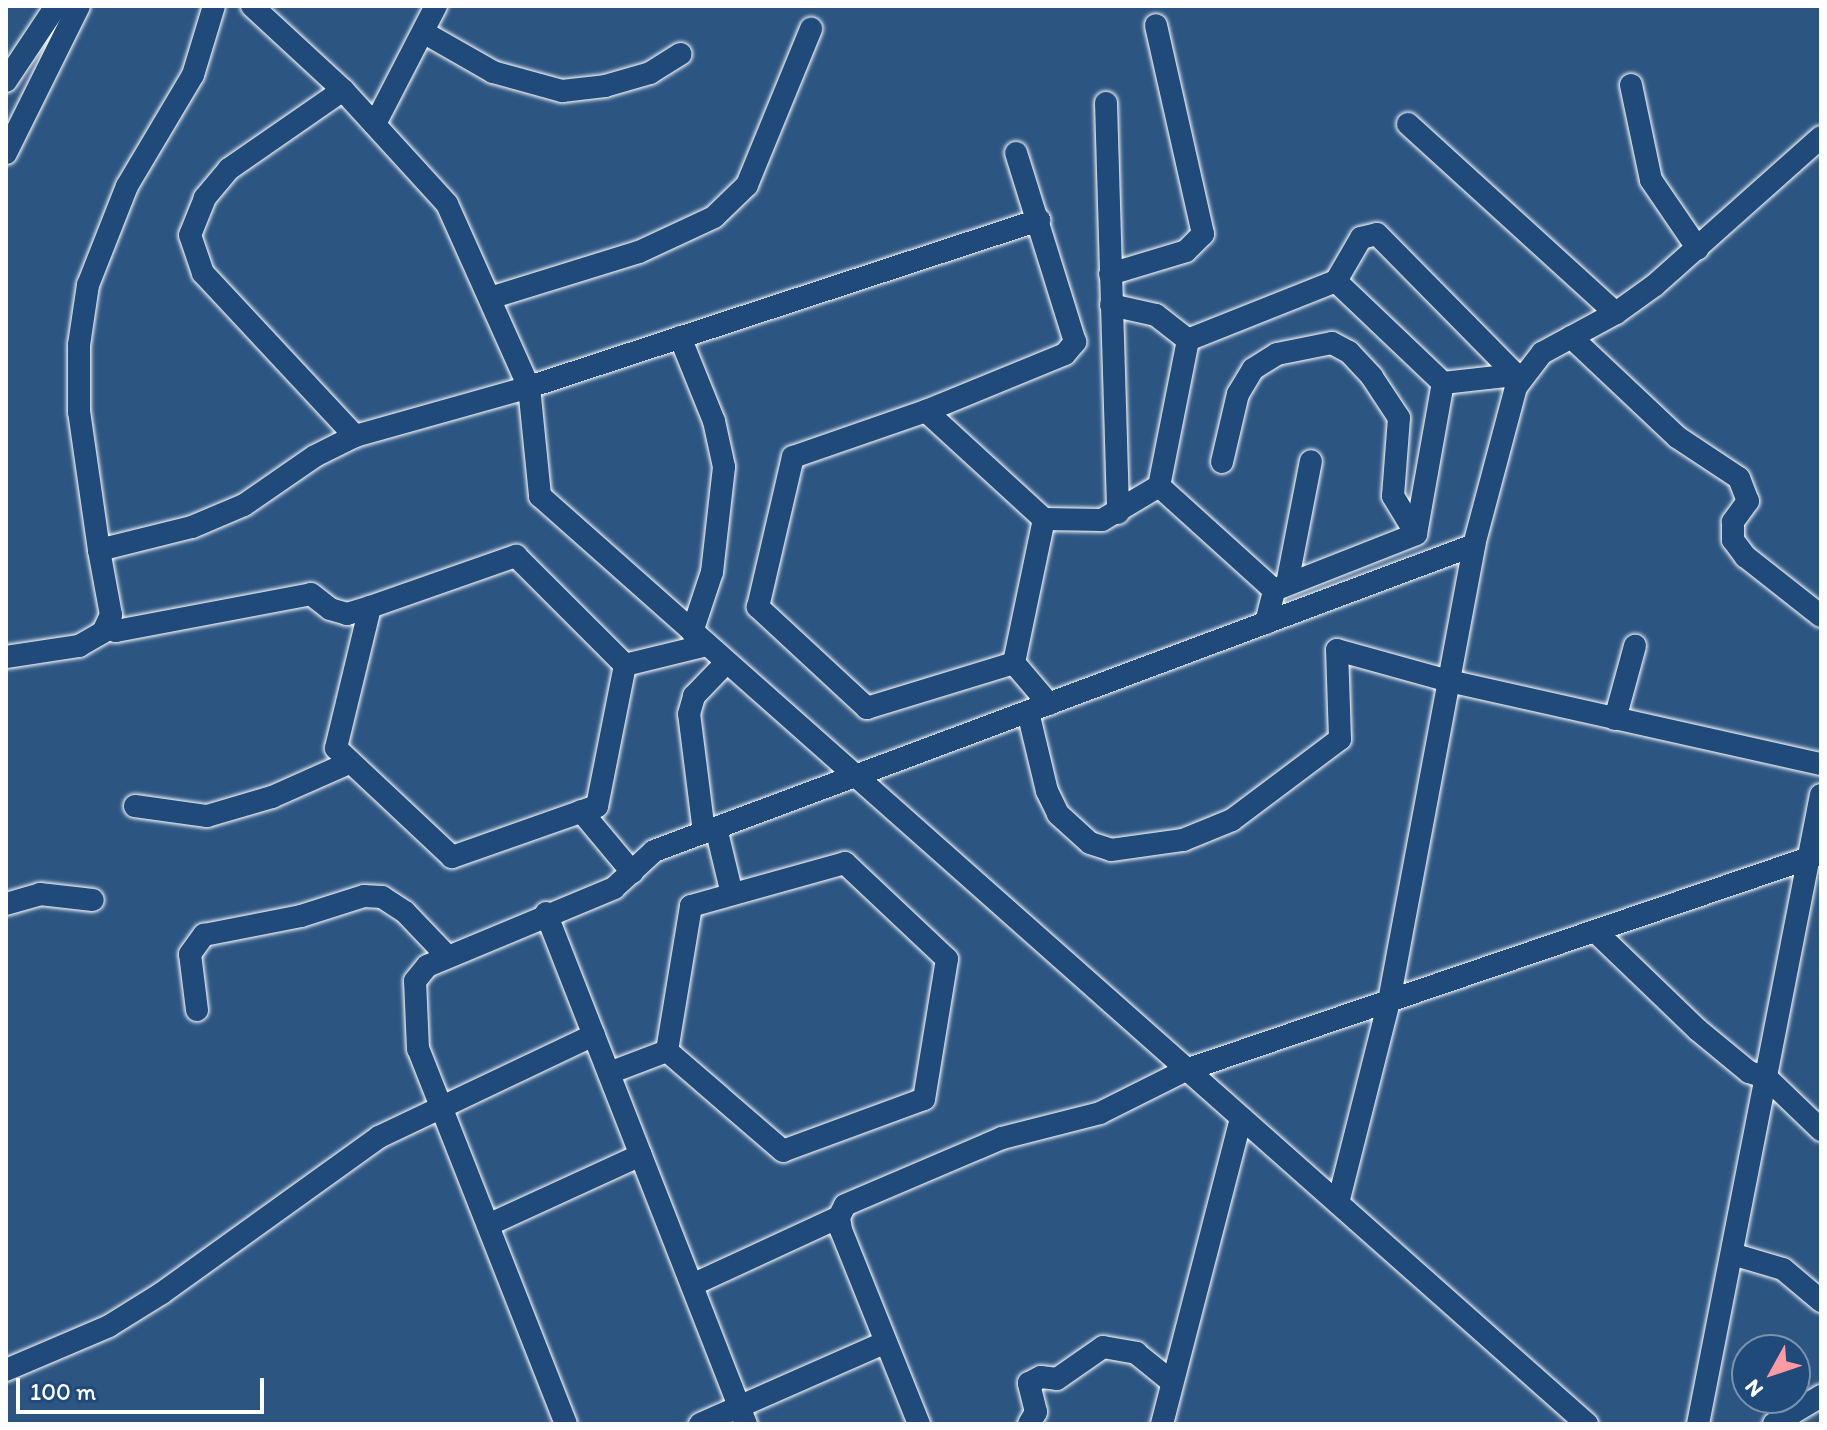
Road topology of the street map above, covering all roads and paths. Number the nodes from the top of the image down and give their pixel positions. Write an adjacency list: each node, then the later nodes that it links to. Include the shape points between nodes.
1 (56, 6): 10 (street)
2 (79, 6): 17 (street)
3 (214, 6): 41 (street, via 193,75 122,196 88,285 79,345 79,412)
4 (252, 6): 12 (street)
5 (436, 6): 8 (street)
6 (1156, 25): 21 (street, via 1203,234 1186,251)
7 (811, 29): 23 (street, via 747,185 714,217 665,243)
8 (423, 32): 9 (street, via 493,72 562,91 650,73); 14 (street)
9 (680, 54)
10 (6, 81)
11 (1631, 85): 20 (street, via 1651,180)
12 (343, 90): 14 (street); 33 (street, via 229,169 205,198 190,235 203,273)
13 (1106, 103): 21 (street)
14 (375, 124): 23 (street, via 447,204)
15 (1408, 124): 25 (street)
16 (1821, 137): 20 (street)
17 (6, 153)
18 (1016, 153): 19 (street)
19 (1039, 220): 26 (street); 32 (street, via 1075,335 1071,349)
20 (1698, 249): 25 (street)
21 (1110, 274): 24 (street)
22 (1336, 281): 28 (street); 29 (street, via 1361,238 1377,234); 30 (street)
23 (490, 298): 31 (street)
24 (1111, 305): 28 (street, via 1156,315); 37 (street)
25 (1616, 313): 27 (street)
26 (680, 337): 31 (street); 47 (street, via 714,421 724,467)
27 (1571, 337): 29 (street, via 1542,353); 44 (street, via 1677,437 1739,478 1748,501 1733,522 1733,540 1746,557)
28 (1188, 340): 36 (street)
29 (1520, 374): 30 (street); 40 (street)
30 (1443, 383): 39 (street)
31 (529, 387): 33 (street); 47 (street, via 540,496)
32 (926, 411): 38 (street); 51 (street, via 793,457 758,607 867,708)
33 (355, 436): 41 (street, via 315,456 244,505 192,527)
34 (1311, 461): 42 (street)
35 (1222, 462): 39 (street, via 1238,394 1253,369 1277,354 1332,343 1349,352 1372,377 1399,418 1393,496)
36 (1159, 486): 37 (street); 42 (street)
37 (1118, 513): 38 (street, via 1092,520)
38 (1044, 519): 51 (street)
39 (1416, 534): 42 (street)
40 (1474, 545): 45 (street); 53 (street)
41 (99, 550): 46 (street, via 111,615)
42 (1280, 587): 45 (street)
43 (370, 607): 46 (street, via 347,614 311,594 116,631); 52 (street, via 516,556); 56 (street, via 336,748)
44 (1821, 616)
45 (1266, 623): 54 (street)
46 (106, 628): 49 (street, via 79,646)
47 (700, 639): 50 (street); 52 (street)
48 (1635, 646): 55 (street)
49 (6, 657)
50 (726, 663): 58 (street); 62 (street, via 694,696 689,714)
51 (1014, 663): 54 (street)
52 (625, 665): 61 (street, via 597,806)
53 (1449, 681): 54 (street, via 1337,650 1340,739 1232,820 1183,840 1111,850 1090,843 1058,814 1047,791); 55 (street); 71 (street)
54 (1039, 708): 58 (street)
55 (1615, 719): 57 (street)
56 (351, 762): 60 (street, via 272,797 207,816); 61 (street, via 452,857)
57 (1821, 764)
58 (853, 777): 62 (street); 75 (street)
59 (1821, 795): 63 (street)
60 (135, 806)
61 (581, 811): 64 (street)
62 (710, 830): 64 (street, via 654,851); 65 (street)
63 (1816, 856): 69 (street); 77 (street)
64 (632, 872): 68 (street, via 614,888)
65 (732, 894): 74 (street, via 691,906); 74 (street, via 845,863 947,959 924,1099 783,1151)
66 (93, 900): 67 (street, via 40,894)
67 (6, 904)
68 (546, 913): 70 (street); 73 (street)
69 (1595, 931): 71 (street); 77 (street, via 1698,1030 1749,1072)
70 (448, 957): 72 (street, via 405,912 382,897 364,896 301,916 204,935 190,954); 78 (street, via 427,966 415,981 418,1049)
71 (1389, 1001): 75 (street); 82 (street)
72 (197, 1010)
73 (594, 1035): 76 (street); 78 (street)
74 (667, 1051): 76 (street)
75 (1186, 1070): 79 (street); 83 (street, via 1100,1113 1002,1138 872,1192 845,1205)
76 (609, 1073): 81 (street)
77 (1767, 1078): 80 (street); 85 (street)
78 (441, 1106): 84 (street); 89 (street, via 352,1155 109,1326)
79 (1241, 1118): 82 (street); 90 (street)
80 (1821, 1130)
81 (641, 1155): 84 (street); 86 (street)
82 (1338, 1203): 98 (street)
83 (839, 1217): 86 (street); 88 (street)
84 (488, 1225): 93 (street)
85 (1732, 1254): 87 (street, via 1783,1269); 99 (street)
86 (692, 1285): 92 (street)
87 (1821, 1301)
88 (886, 1342): 92 (street); 95 (street)
89 (6, 1370)
90 (1172, 1382): 96 (street, via 1136,1353 1103,1347 1057,1379 1041,1377 1029,1383 1036,1412); 97 (street)
91 (1821, 1396): 100 (street)
92 (743, 1415): 94 (street)
93 (566, 1424)
94 (700, 1424)
95 (919, 1424)
96 (1029, 1424)
97 (1162, 1424)
98 (1587, 1424)
99 (1698, 1424)
100 (1774, 1424)

